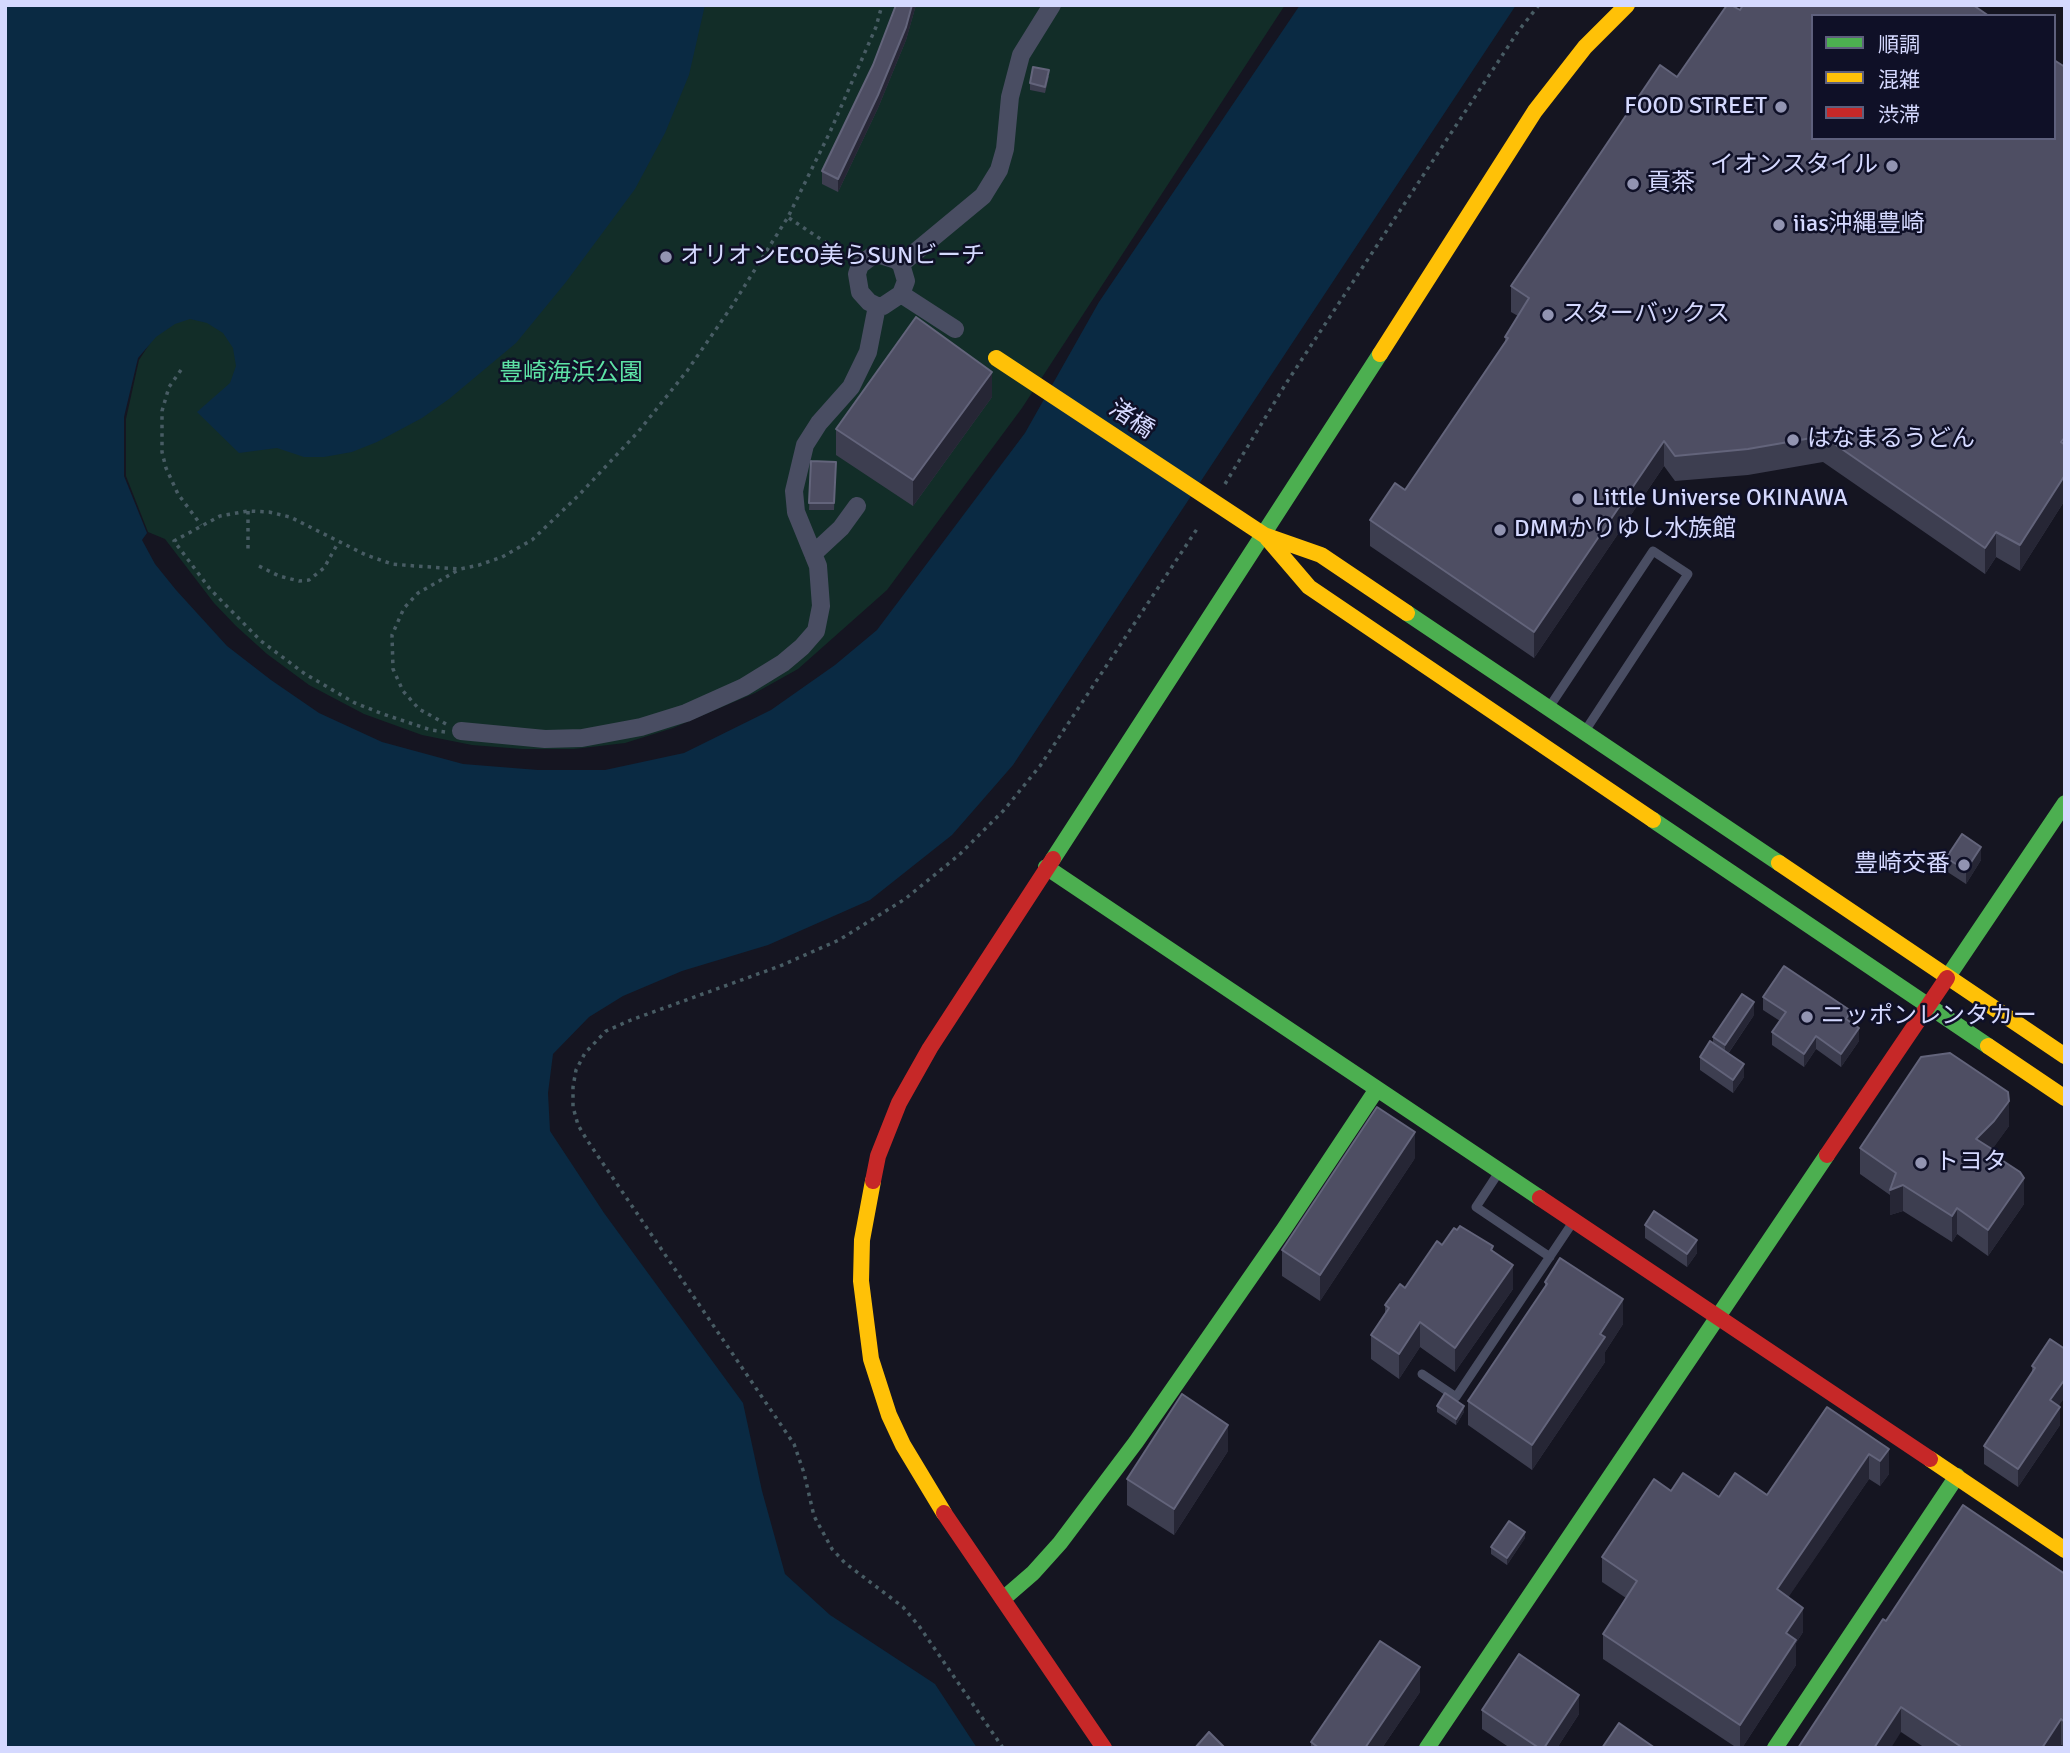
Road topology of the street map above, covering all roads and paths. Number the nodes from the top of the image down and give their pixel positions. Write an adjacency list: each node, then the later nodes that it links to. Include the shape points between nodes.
1 (882, 5): 7 (path, via 835,120)
2 (1052, 5): 8 (street, via 1014,76 1005,149 992,183 967,211)
3 (1539, 5): 15 (path, via 1315,339)
4 (1627, 5): 20 (street, via 1585,47 1535,111)
5 (1734, 5): 6 (path)
6 (1751, 17)
7 (788, 217): 9 (path); 25 (path, via 687,371 610,464 532,540 502,556)
8 (901, 264): 9 (street, via 880,255); 10 (street, via 906,281)
9 (860, 265): 11 (street, via 860,292)
10 (901, 294): 11 (street); 12 (street)
11 (877, 306): 23 (street, via 861,370 819,424 798,469 796,512)
12 (955, 329)
13 (996, 358): 20 (street, 渚橋)
14 (181, 370): 18 (path, via 169,387 162,411 162,452 178,494)
15 (1223, 486)
16 (857, 506): 23 (street)
17 (248, 511): 18 (path); 21 (path, via 290,517); 22 (path)
18 (201, 525): 27 (path, via 174,541 210,589 261,641 304,674 355,703 431,730)
19 (1197, 530): 44 (path, via 1040,766 959,855 905,899 839,940 780,967 606,1031 585,1053 573,1087 573,1107 587,1140 794,1444 814,1516 832,1549 904,1607)
20 (1264, 535): 26 (street, via 1321,555); 30 (street); 32 (street, via 1309,587)
21 (338, 543): 24 (path, via 324,568 309,580 279,576); 25 (path, via 392,564)
22 (248, 551)
23 (813, 554): 27 (street, via 821,606 816,631 783,663 744,687 686,713 582,738)
24 (259, 566)
25 (460, 569): 27 (path, via 428,586 404,608 391,646 393,669 403,691 419,709)
26 (1549, 709): 28 (street); 28 (lane, via 1653,551 1688,574)
27 (461, 731)
28 (1584, 733): 31 (street)
29 (2065, 803): 31 (street)
30 (1046, 867): 34 (street); 43 (street, via 899,1103 878,1156 862,1240 866,1333 889,1415 943,1512)
31 (1947, 976): 32 (street); 33 (street)
32 (1927, 1006): 35 (street); 39 (street)
33 (2065, 1056)
34 (1377, 1089): 36 (street); 43 (street, via 1136,1442 1060,1542)
35 (2065, 1098)
36 (1500, 1171): 37 (street); 38 (lane, via 1476,1207)
37 (1574, 1221): 38 (lane); 39 (street)
38 (1550, 1257): 40 (lane, via 1457,1397)
39 (1716, 1317): 41 (street); 46 (street)
40 (1422, 1374)
41 (1957, 1476): 42 (street); 47 (street)
42 (2065, 1550)
43 (1003, 1598): 45 (street)
44 (1003, 1748)
45 (1104, 1748)
46 (1427, 1748)
47 (1775, 1748)

